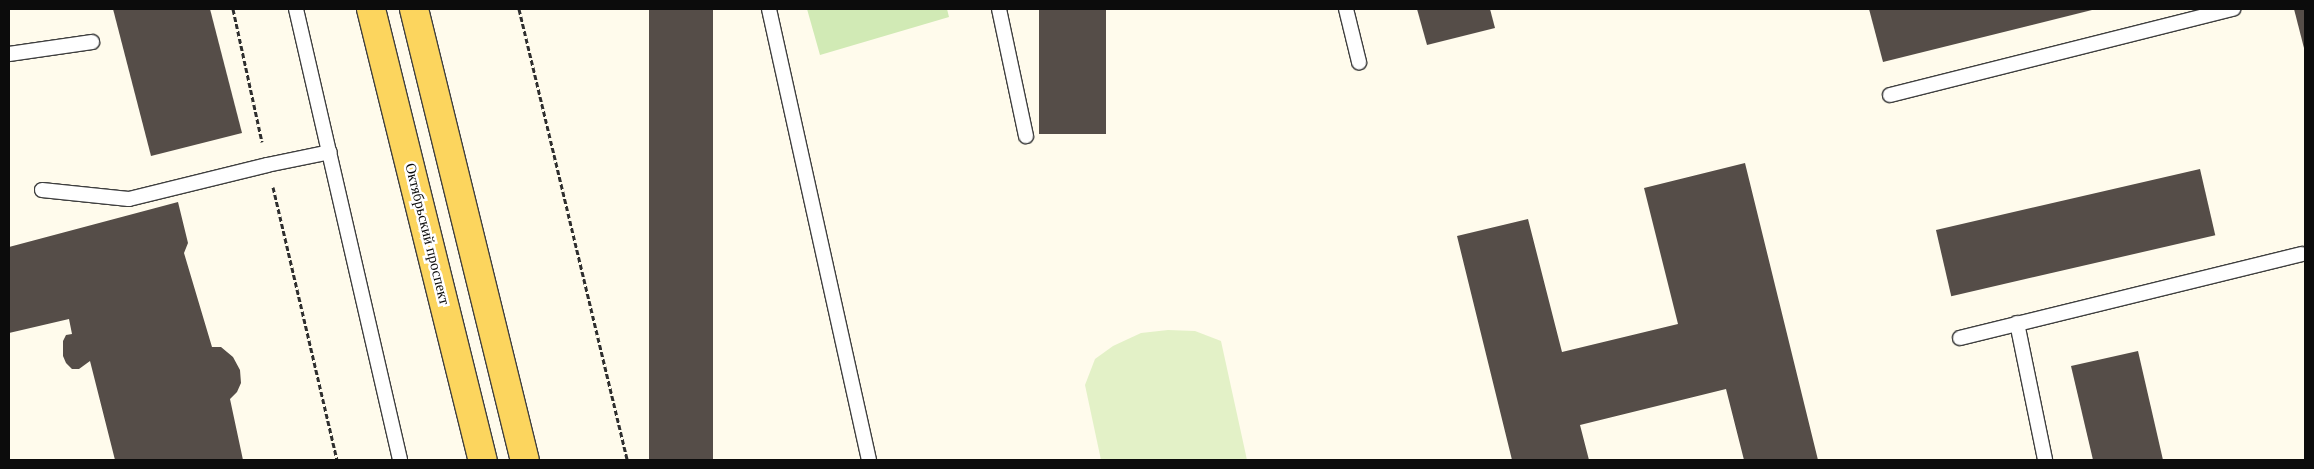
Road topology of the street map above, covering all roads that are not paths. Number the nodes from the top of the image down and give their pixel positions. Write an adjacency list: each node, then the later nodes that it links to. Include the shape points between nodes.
1 (296, 9): 13 (lane)
2 (371, 9): 19 (main road, Октябрьский проспект)
3 (414, 9): 20 (main road)
4 (769, 9): 21 (lane)
5 (999, 9): 12 (lane)
6 (1346, 9): 10 (lane)
7 (2233, 9): 11 (lane)
8 (92, 42): 9 (lane)
9 (9, 54)
10 (1358, 62)
11 (1890, 95)
12 (1026, 136)
13 (330, 152): 14 (lane, via 129,199); 18 (lane)
14 (42, 190)
15 (2302, 254): 16 (lane)
16 (2017, 323): 17 (lane); 22 (lane)
17 (1960, 338)
18 (400, 460)
19 (483, 460)
20 (524, 460)
21 (869, 460)
22 (2046, 460)

